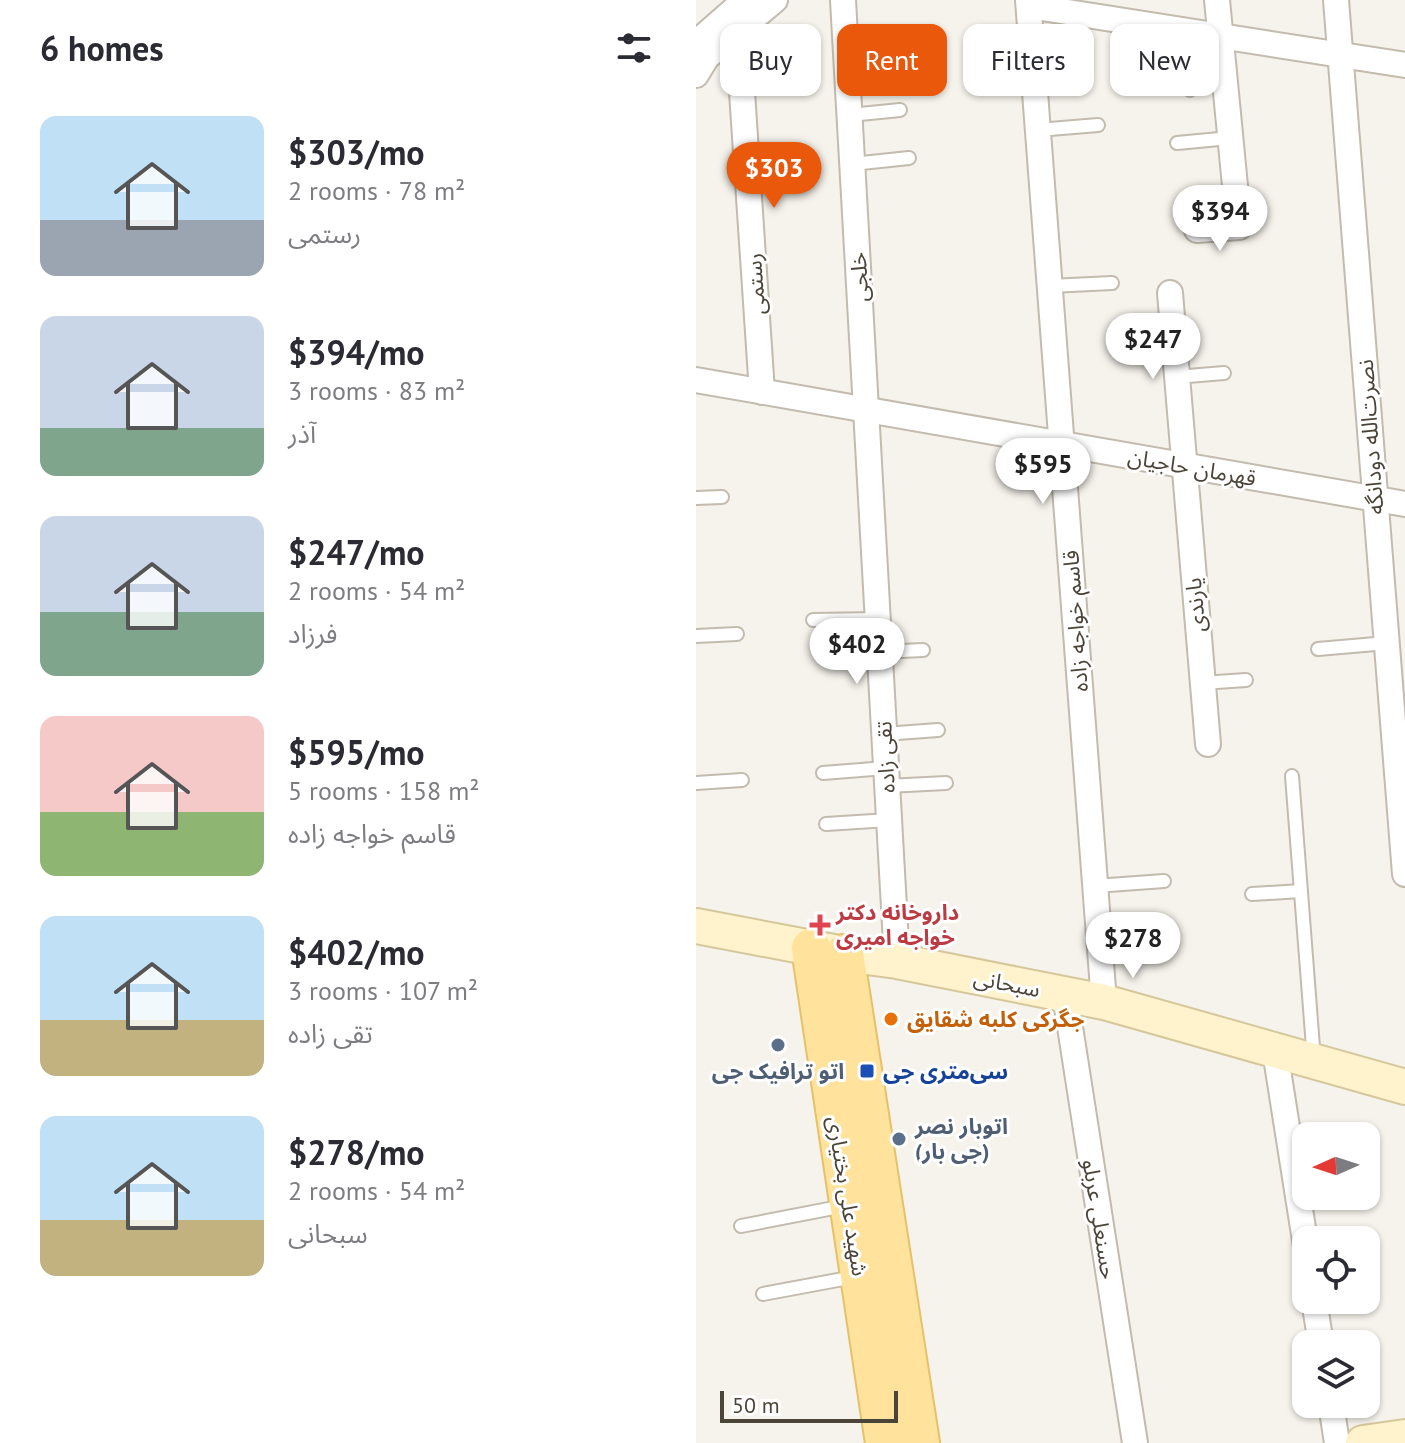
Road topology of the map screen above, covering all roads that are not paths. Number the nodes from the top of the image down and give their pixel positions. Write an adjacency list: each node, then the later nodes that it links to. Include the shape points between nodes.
1 (745, 0): 11 (street)
2 (775, 0): 7 (street)
3 (843, 0): 19 (street, خلجی)
4 (1217, 0): 10 (street)
5 (1336, 0): 13 (street, نصرت‌الله دودانگه)
6 (1029, 3): 8 (street, قاسم خواجه زاده); 9 (street)
7 (747, 24)
8 (1030, 24)
9 (1148, 24)
10 (1220, 36): 13 (street); 22 (street)
11 (696, 43)
12 (720, 47): 15 (street)
13 (1341, 55): 14 (street); 39 (street, نصرت‌الله دودانگه)
14 (1405, 65)
15 (696, 75)
16 (742, 96): 33 (street, رستمی)
17 (1036, 96): 21 (street, قاسم خواجه زاده)
18 (900, 110): 19 (lane)
19 (850, 115): 25 (street, خلجی)
20 (1098, 125): 21 (lane)
21 (1038, 130): 28 (street, قاسم خواجه زاده)
22 (1230, 138): 23 (lane); 26 (street, via 1239,227)
23 (1177, 143)
24 (909, 158): 25 (lane)
25 (852, 164): 34 (street, خلجی)
26 (1197, 230)
27 (1112, 283): 28 (lane)
28 (1050, 286): 35 (street, قاسم خواجه زاده)
29 (1170, 293): 31 (street, یارندی)
30 (1224, 373): 31 (lane)
31 (1176, 377): 36 (street, یارندی)
32 (696, 380): 33 (street, قهرمان حاجیان)
33 (762, 392): 34 (street, قهرمان حاجیان)
34 (866, 409): 35 (street, قهرمان حاجیان); 41 (street, تقی زاده)
35 (1062, 444): 36 (street, قهرمان حاجیان); 64 (street, قاسم خواجه زاده)
36 (1183, 465): 39 (street, قهرمان حاجیان); 50 (street, یارندی)
37 (722, 497): 38 (lane)
38 (696, 498)
39 (1375, 498): 40 (street, قهرمان حاجیان); 45 (street, نصرت‌الله دودانگه)
40 (1405, 504)
41 (878, 619): 42 (lane); 48 (street, تقی زاده)
42 (813, 620)
43 (737, 634): 44 (lane)
44 (696, 636)
45 (1387, 643): 46 (lane); 62 (street, نصرت‌الله دودانگه)
46 (1318, 649)
47 (923, 650): 48 (lane)
48 (880, 652): 52 (street, تقی زاده)
49 (1246, 680): 50 (lane)
50 (1202, 683): 53 (street, یارندی)
51 (938, 730): 52 (lane)
52 (884, 734): 56 (street, تقی زاده)
53 (1208, 744)
54 (823, 773): 56 (lane)
55 (1292, 776): 65 (lane)
56 (886, 777): 59 (lane); 60 (street, تقی زاده)
57 (742, 780): 58 (lane)
58 (696, 783)
59 (946, 783)
60 (889, 820): 61 (lane); 69 (street, تقی زاده)
61 (826, 824)
62 (1405, 874)
63 (1164, 881): 64 (lane)
64 (1095, 886): 71 (street, قاسم خواجه زاده)
65 (1301, 891): 66 (lane); 73 (lane)
66 (1252, 894)
67 (696, 926): 68 (main road, سبحانی)
68 (827, 951): 69 (main road, سبحانی); 75 (main road, شهید علی بختیاری); 83 (main road, شهید علی بختیاری)
69 (897, 961): 70 (main road, سبحانی)
70 (1065, 995): 71 (main road, سبحانی); 84 (street, حسنعلی عربلو)
71 (1104, 1002): 72 (main road, سبحانی)
72 (1275, 1051): 73 (main road, سبحانی); 77 (street)
73 (1315, 1062): 74 (main road, سبحانی)
74 (1405, 1087)
75 (850, 1205): 76 (lane); 78 (main road, شهید علی بختیاری)
76 (741, 1226)
77 (1303, 1226)
78 (861, 1276): 79 (lane); 82 (main road, شهید علی بختیاری)
79 (763, 1294)
80 (1333, 1418): 85 (street)
81 (1405, 1437): 86 (main road)
82 (885, 1443)
83 (920, 1443)
84 (1135, 1443)
85 (1337, 1443)
86 (1363, 1443)

